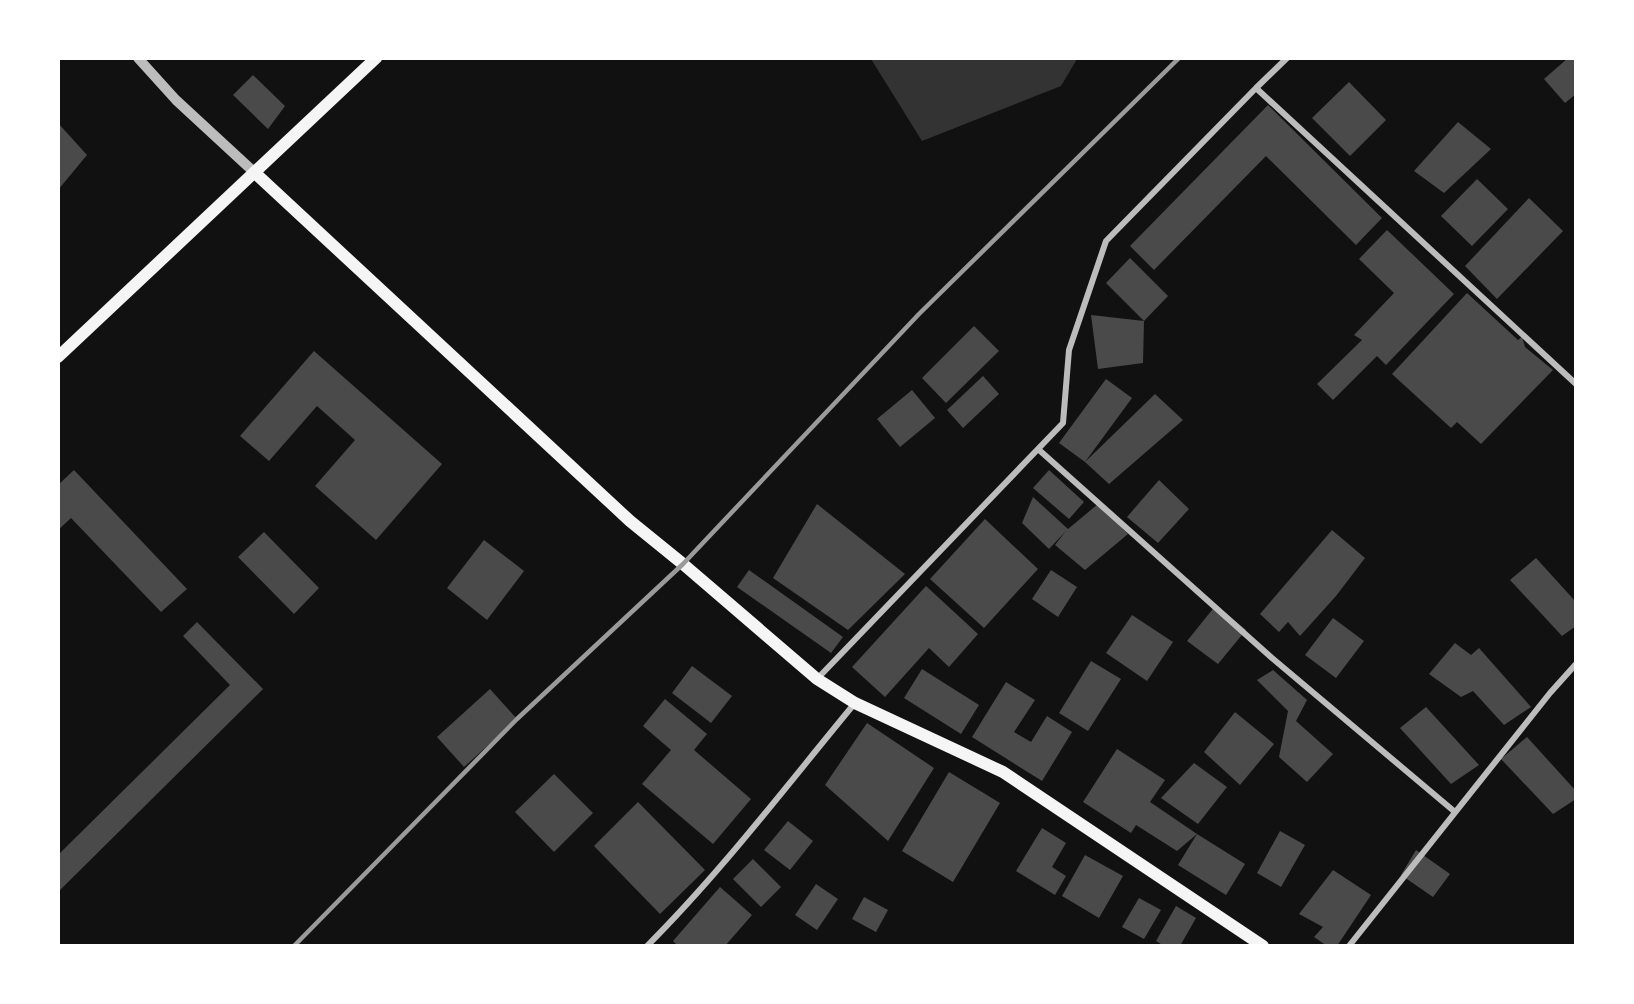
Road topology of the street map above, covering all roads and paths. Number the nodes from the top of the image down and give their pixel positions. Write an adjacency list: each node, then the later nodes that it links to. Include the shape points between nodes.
1 (138, 58): 5 (street, via 176,100)
2 (376, 58): 5 (main road)
3 (1287, 58): 4 (street)
4 (1256, 88): 7 (street); 8 (street, via 1106,241 1069,350 1062,423)
5 (255, 173): 6 (main road); 10 (main road, via 630,521)
6 (58, 357)
7 (1575, 384)
8 (1038, 449): 10 (street); 12 (street, via 1272,658)
9 (1575, 664): 12 (street)
10 (817, 679): 11 (main road)
11 (855, 703): 13 (street, via 735,849); 14 (main road, via 1003,772)
12 (1455, 812): 15 (street)
13 (647, 945)
14 (1263, 945)
15 (1349, 945)

